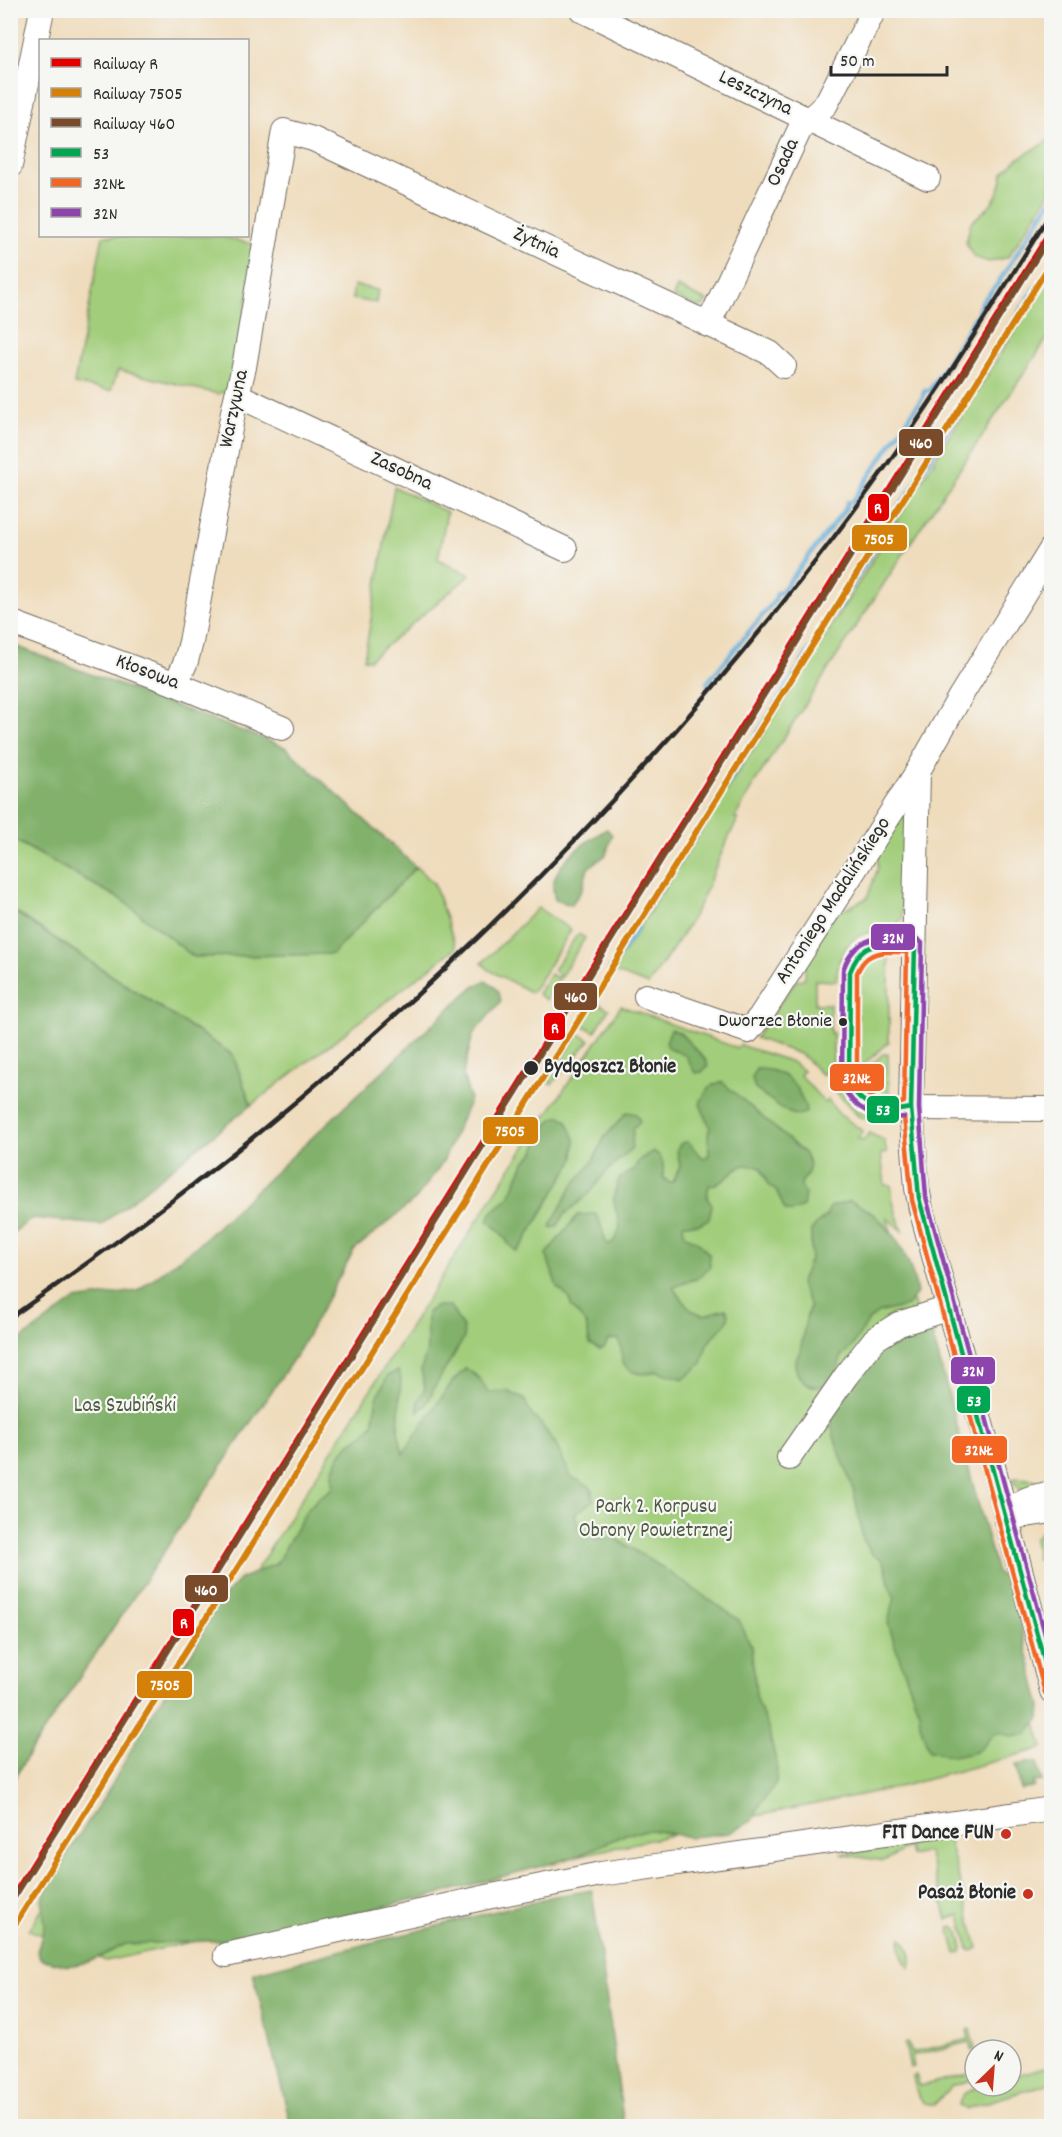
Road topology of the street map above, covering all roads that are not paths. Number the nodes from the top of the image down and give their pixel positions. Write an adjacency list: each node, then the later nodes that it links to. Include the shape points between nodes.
1 (582, 10): 4 (street, Leszczyna)
2 (874, 10): 4 (street, Osada, via 826,104)
3 (38, 11): 6 (street)
4 (809, 120): 7 (street, Leszczyna); 8 (street, Osada, via 800,129)
5 (284, 131): 8 (street, Żytnia, via 313,139); 10 (street, Warzywna)
6 (10, 166)
7 (928, 178)
8 (708, 325): 9 (street, Żytnia, via 770,353)
9 (783, 366)
10 (237, 395): 12 (street, Zasobna); 15 (street, Warzywna, via 191,642)
11 (1052, 548): 13 (street, Antoniego Madalińskiego)
12 (565, 549)
13 (1041, 585): 17 (street, Antoniego Madalińskiego, via 961,695)
14 (10, 622): 15 (street, Kłosowa)
15 (176, 684): 16 (street, Kłosowa)
16 (282, 728)
17 (918, 771): 18 (street, Antoniego Madalińskiego, via 748,1031); 19 (street, Antoniego Madalińskiego)
18 (646, 996)
19 (911, 1108): 20 (street); 21 (street, Antoniego Madalińskiego, via 919,1198)
20 (1052, 1108)
21 (949, 1308): 22 (street, via 899,1323 875,1339); 25 (street, Antoniego Madalińskiego)
22 (789, 1458)
23 (1052, 1493): 25 (street, via 1022,1501)
24 (1052, 1511): 25 (street)
25 (1006, 1518): 26 (street, Antoniego Madalińskiego)
26 (1052, 1691)
27 (1052, 1809): 28 (street, via 602,1874)
28 (226, 1954)

